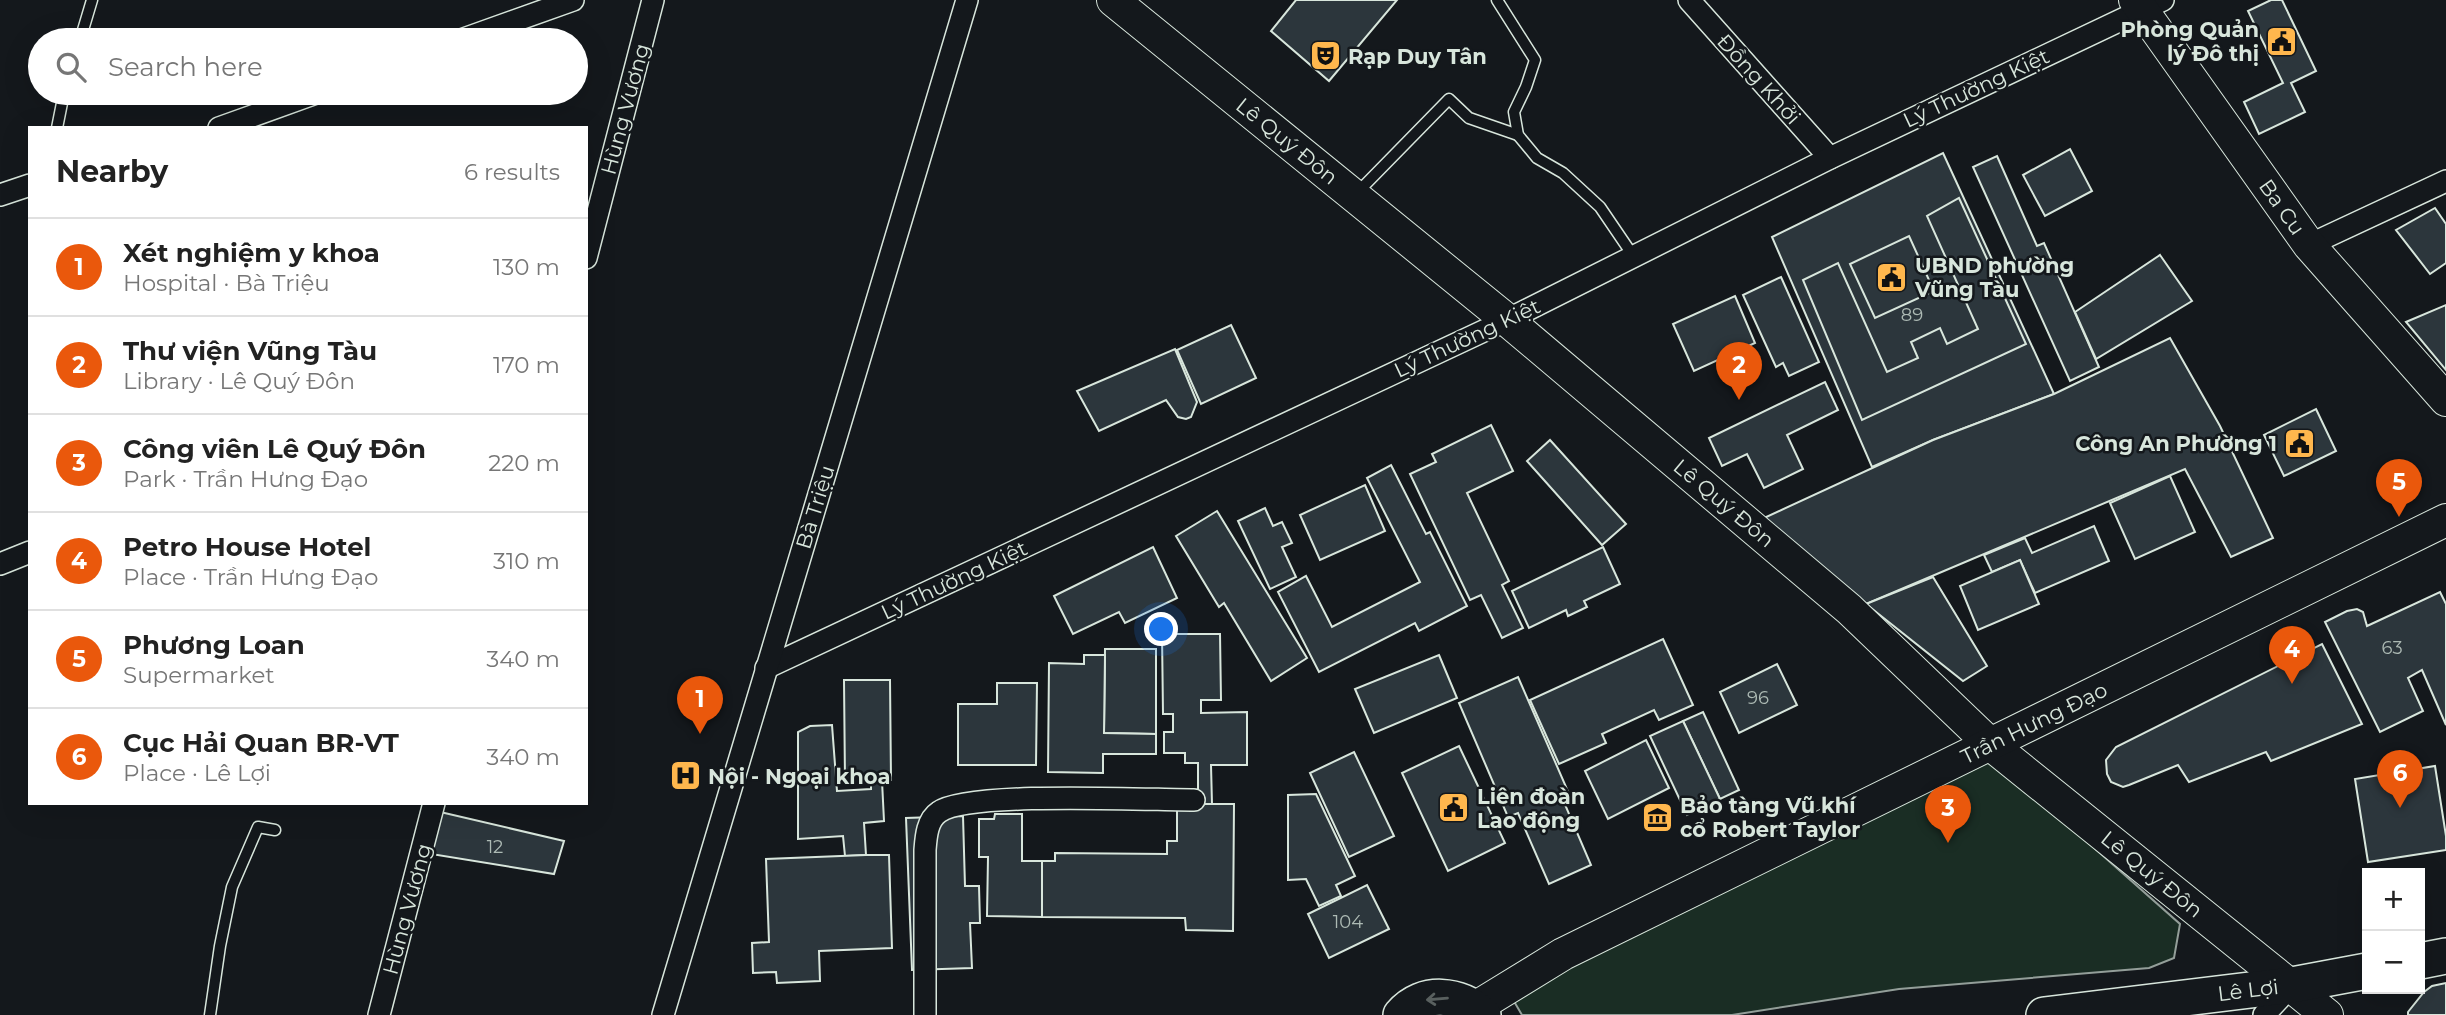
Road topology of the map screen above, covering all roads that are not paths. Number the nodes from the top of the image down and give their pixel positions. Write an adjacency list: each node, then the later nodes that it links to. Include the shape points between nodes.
1 (92, 0): 9 (lane)
2 (573, 0): 10 (street)
3 (653, 0): 22 (street, Hùng Vương)
4 (967, 0): 29 (street, Bà Triệu)
5 (1113, 0): 20 (street, Lê Quý Đôn)
6 (1497, 0): 15 (lane, via 1535,60 1514,112)
7 (1689, 0): 16 (street, Đồng Khởi)
8 (2147, 3): 16 (street, Lý Thường Kiệt); 21 (street, Ba Cu)
9 (84, 28)
10 (495, 28)
11 (62, 105): 13 (lane)
12 (283, 105): 14 (street)
13 (57, 126)
14 (225, 126)
15 (1518, 135): 20 (lane, via 1469,118 1448,99); 23 (lane, via 1537,158 1563,173 1600,207)
16 (1830, 158): 23 (street, Lý Thường Kiệt)
17 (2445, 184): 21 (street)
18 (28, 186): 19 (street)
19 (0, 195)
20 (1355, 196): 24 (street, Lê Quý Đôn)
21 (2309, 245): 25 (street, Ba Cu)
22 (588, 250)
23 (1634, 257): 24 (street, Lý Thường Kiệt)
24 (1507, 320): 29 (street, Lý Thường Kiệt); 30 (street, Lê Quý Đôn, via 1849,609)
25 (2446, 400)
26 (2446, 520): 30 (street, Trần Hưng Đạo)
27 (28, 553): 28 (street)
28 (0, 564)
29 (766, 668): 41 (street, Bà Triệu)
30 (1990, 744): 37 (street, Lê Quý Đôn); 38 (street, Trần Hưng Đạo, via 1563,954)
31 (1194, 800): 42 (street, via 1046,799 979,802 940,811 932,819 925,850)
32 (433, 805): 40 (street, Hùng Vương)
33 (275, 830): 39 (lane, via 257,827 232,887)
34 (2446, 956): 35 (main road)
35 (2425, 960)
36 (2362, 972): 37 (main road, Lê Lợi)
37 (2292, 985): 44 (main road, Lê Lợi); 45 (street); 46 (street, Lê Quý Đôn)
38 (1479, 1011): 43 (main road, one-way to 43, via 1458,999 1439,997 1420,1001)
39 (210, 1015)
40 (379, 1015)
41 (663, 1015)
42 (925, 1015)
43 (1401, 1015)
44 (2044, 1015)
45 (2264, 1015)
46 (2327, 1015)

